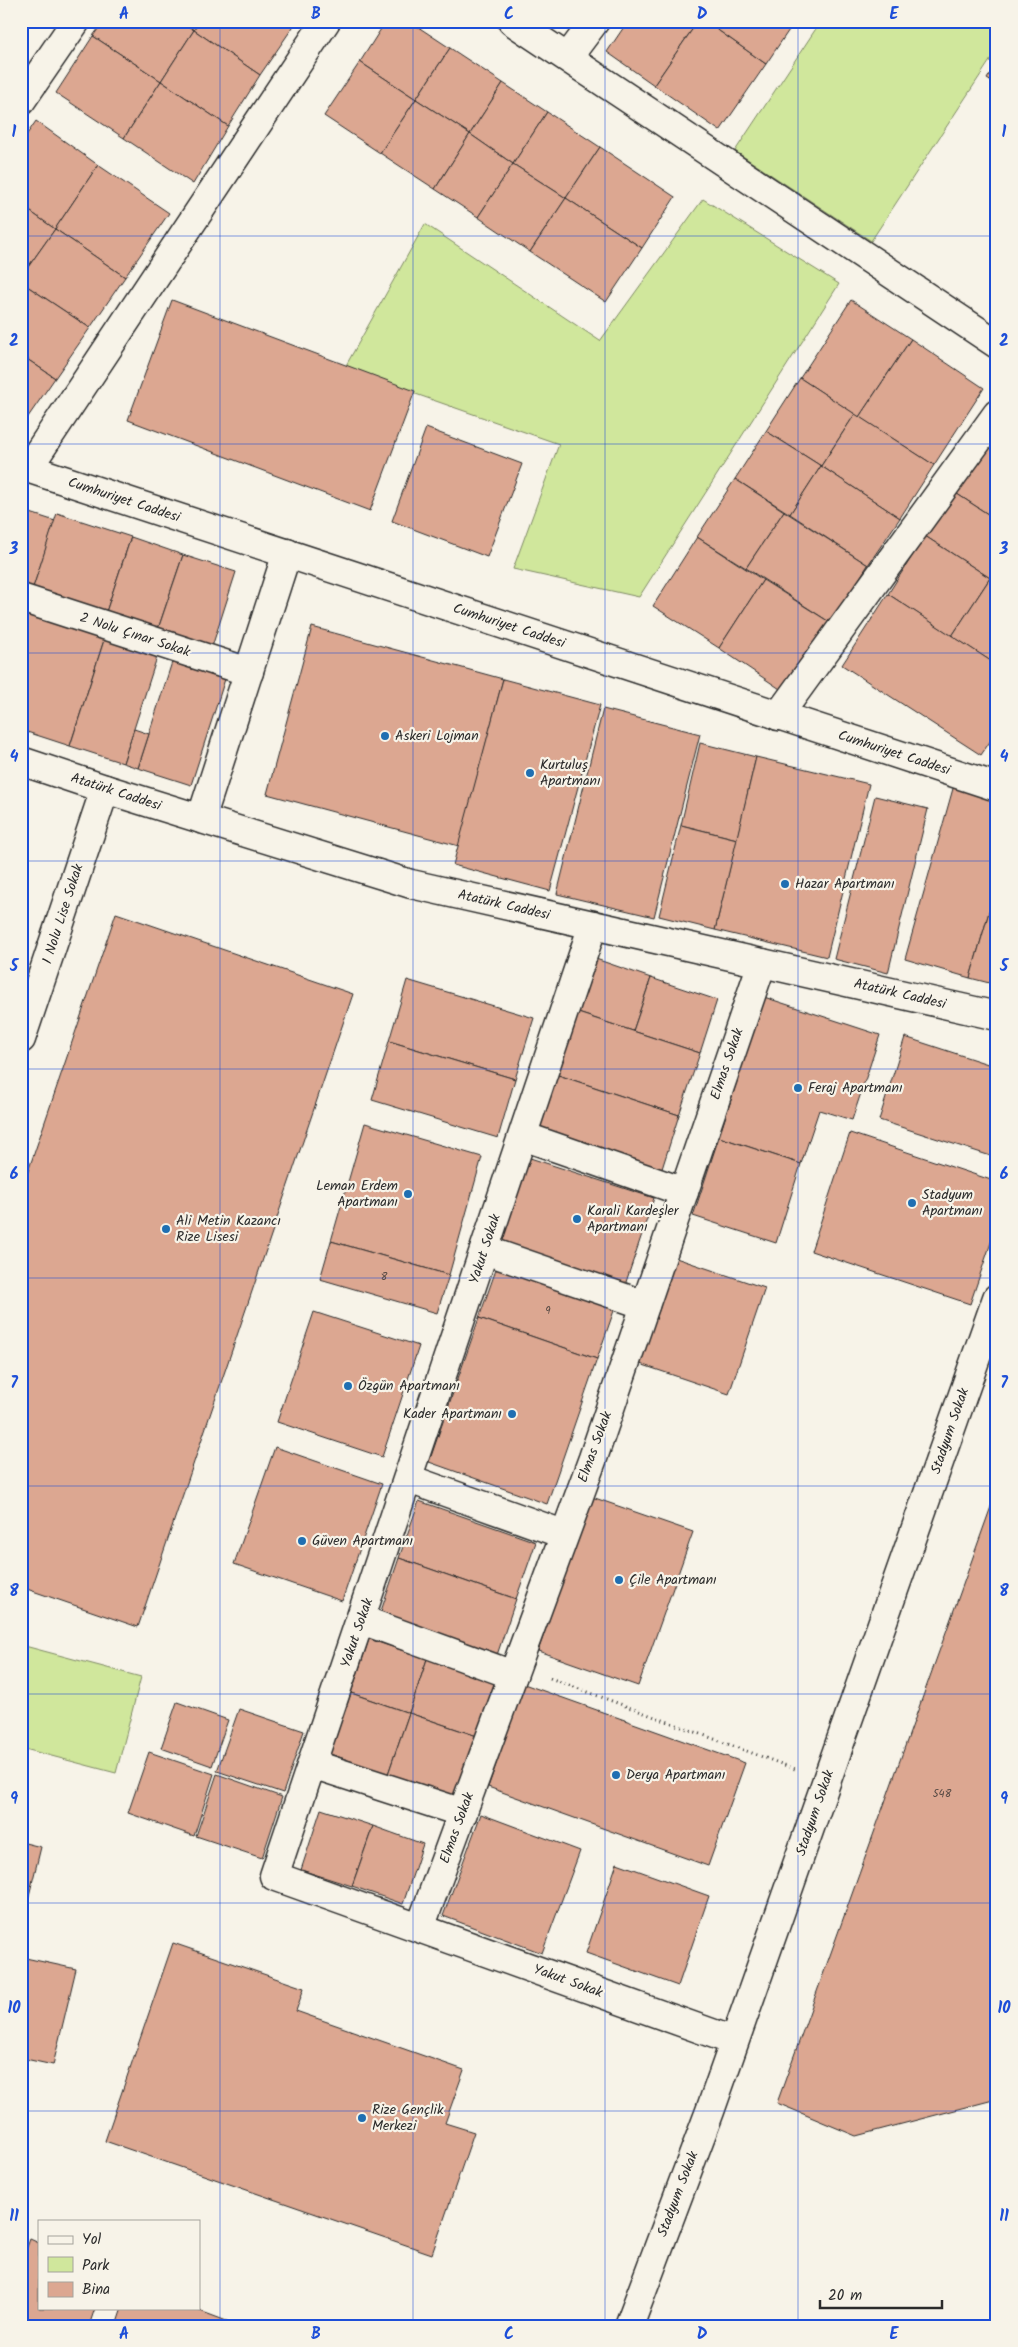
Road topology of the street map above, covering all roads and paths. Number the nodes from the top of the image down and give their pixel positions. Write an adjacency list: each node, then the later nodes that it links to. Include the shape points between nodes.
1 (76, 21): 6 (street)
2 (326, 21): 9 (street)
3 (512, 21): 5 (street)
4 (594, 21): 5 (street)
5 (568, 57): 7 (street)
6 (21, 101)
7 (997, 344)
8 (997, 414): 13 (street)
9 (25, 467): 10 (street, Cumhuriyet Caddesi)
10 (287, 553): 12 (street); 13 (street, Cumhuriyet Caddesi)
11 (21, 598): 12 (street, 2 Nolu Çınar Sokak)
12 (249, 672): 17 (street)
13 (778, 716): 15 (street, Cumhuriyet Caddesi)
14 (21, 761): 16 (street, Atatürk Caddesi)
15 (997, 787)
16 (104, 789): 17 (street, Atatürk Caddesi); 21 (street, 1 Nolu Lise Sokak)
17 (201, 819): 18 (street, Atatürk Caddesi, via 411,884)
18 (594, 925): 19 (street, Atatürk Caddesi); 22 (street, Yakut Sokak)
19 (762, 963): 20 (street, Atatürk Caddesi); 23 (street, Elmas Sokak)
20 (997, 1016)
21 (21, 1039)
22 (523, 1136): 23 (street); 24 (street, Yakut Sokak)
23 (684, 1192): 26 (street, Elmas Sokak)
24 (485, 1250): 26 (street); 27 (street, Yakut Sokak)
25 (997, 1298): 32 (street, Stadyum Sokak)
26 (645, 1305): 28 (street, Elmas Sokak)
27 (409, 1479): 28 (street); 29 (street, Yakut Sokak)
28 (564, 1534): 30 (street, Elmas Sokak)
29 (362, 1620): 30 (street); 31 (street, Yakut Sokak)
30 (515, 1670): 32 (path); 33 (street, Elmas Sokak)
31 (312, 1764): 33 (street); 34 (street, Yakut Sokak, via 274,1876)
32 (826, 1781): 35 (street, Stadyum Sokak)
33 (463, 1812): 34 (street, Elmas Sokak)
34 (420, 1928): 35 (street, Yakut Sokak)
35 (734, 2041): 36 (street, Stadyum Sokak)
36 (629, 2326)

